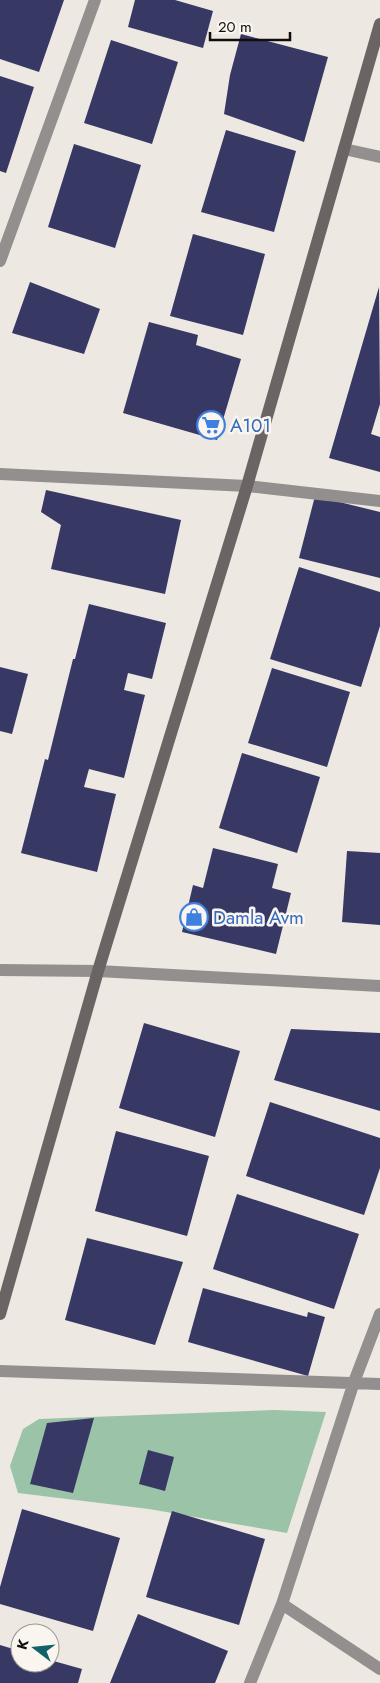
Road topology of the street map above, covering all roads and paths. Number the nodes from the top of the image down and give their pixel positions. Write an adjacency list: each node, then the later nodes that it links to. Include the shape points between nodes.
1 (95, 0): 5 (street)
2 (380, 24): 3 (street)
3 (344, 149): 4 (street); 7 (street)
4 (380, 157)
5 (0, 261)
6 (0, 474): 7 (street)
7 (247, 486): 8 (street); 10 (street)
8 (380, 501)
9 (0, 970): 10 (street)
10 (98, 971): 11 (street); 12 (street)
11 (380, 986)
12 (0, 1314)
13 (380, 1314): 15 (street)
14 (0, 1371): 15 (street)
15 (354, 1382): 16 (street); 17 (street)
16 (380, 1384)
17 (282, 1604): 18 (street); 19 (street)
18 (380, 1669)
19 (250, 1683)

